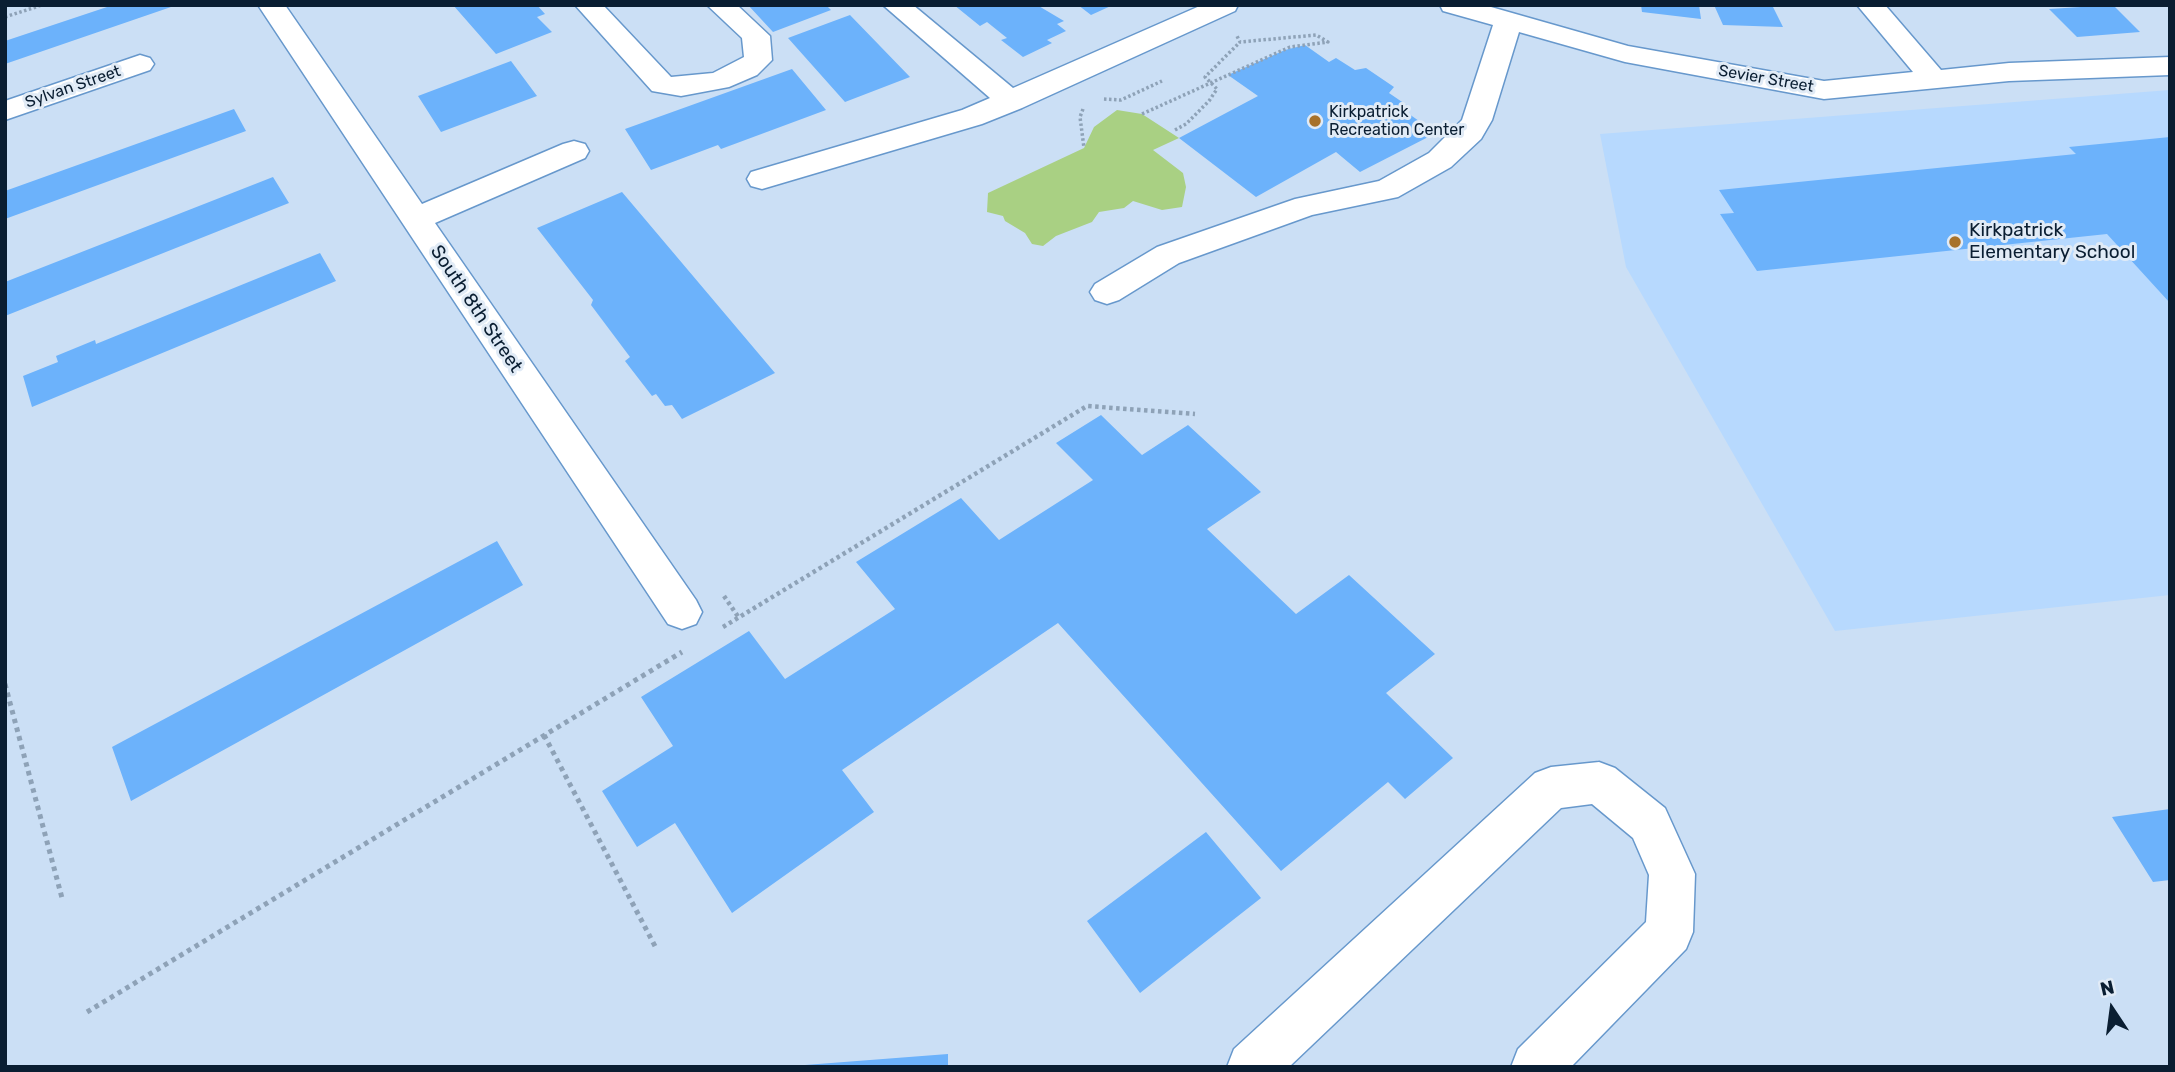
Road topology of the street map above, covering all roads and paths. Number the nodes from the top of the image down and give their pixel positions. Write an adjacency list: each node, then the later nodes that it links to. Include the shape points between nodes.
1 (42, 5): 9 (path)
2 (588, 5): 3 (street, via 663,85 681,87 719,81 758,60 756,36)
3 (720, 5)
4 (896, 5): 18 (street)
5 (1225, 5): 18 (street)
6 (1453, 5): 10 (street, Sevier Street)
7 (1870, 5): 15 (street)
8 (276, 6): 27 (street, South 8th Street)
9 (5, 17)
10 (1508, 22): 15 (street, Sevier Street, via 1625,54 1824,90); 28 (street, via 1477,120 1440,160 1387,190 1306,206 1168,255)
11 (1236, 35): 12 (path)
12 (1240, 42): 17 (path, via 1205,77); 17 (path, via 1316,35 1328,42 1290,47)
13 (141, 64): 21 (street, Sylvan Street)
14 (2170, 66): 15 (street, Sevier Street)
15 (1934, 79)
16 (1162, 80): 19 (path, via 1121,100)
17 (1212, 82): 22 (path); 23 (path, via 1217,89 1209,101)
18 (1012, 102): 26 (street)
19 (1097, 102)
20 (1090, 106): 24 (path, via 1080,110)
21 (5, 111)
22 (1142, 114)
23 (1175, 130)
24 (1084, 148)
25 (574, 151): 27 (street)
26 (762, 179)
27 (415, 219): 31 (street, South 8th Street)
28 (1107, 292)
29 (1195, 414): 32 (path, via 1087,406)
30 (724, 596): 32 (path)
31 (682, 612)
32 (738, 618): 33 (path)
33 (716, 632)
34 (693, 645): 36 (path)
35 (5, 684): 37 (path)
36 (544, 735): 38 (path); 39 (path)
37 (62, 898)
38 (656, 948)
39 (87, 1012)
40 (1251, 1067): 41 (street, via 1551,788 1599,783 1649,823 1672,874 1669,932)
41 (1536, 1067)

